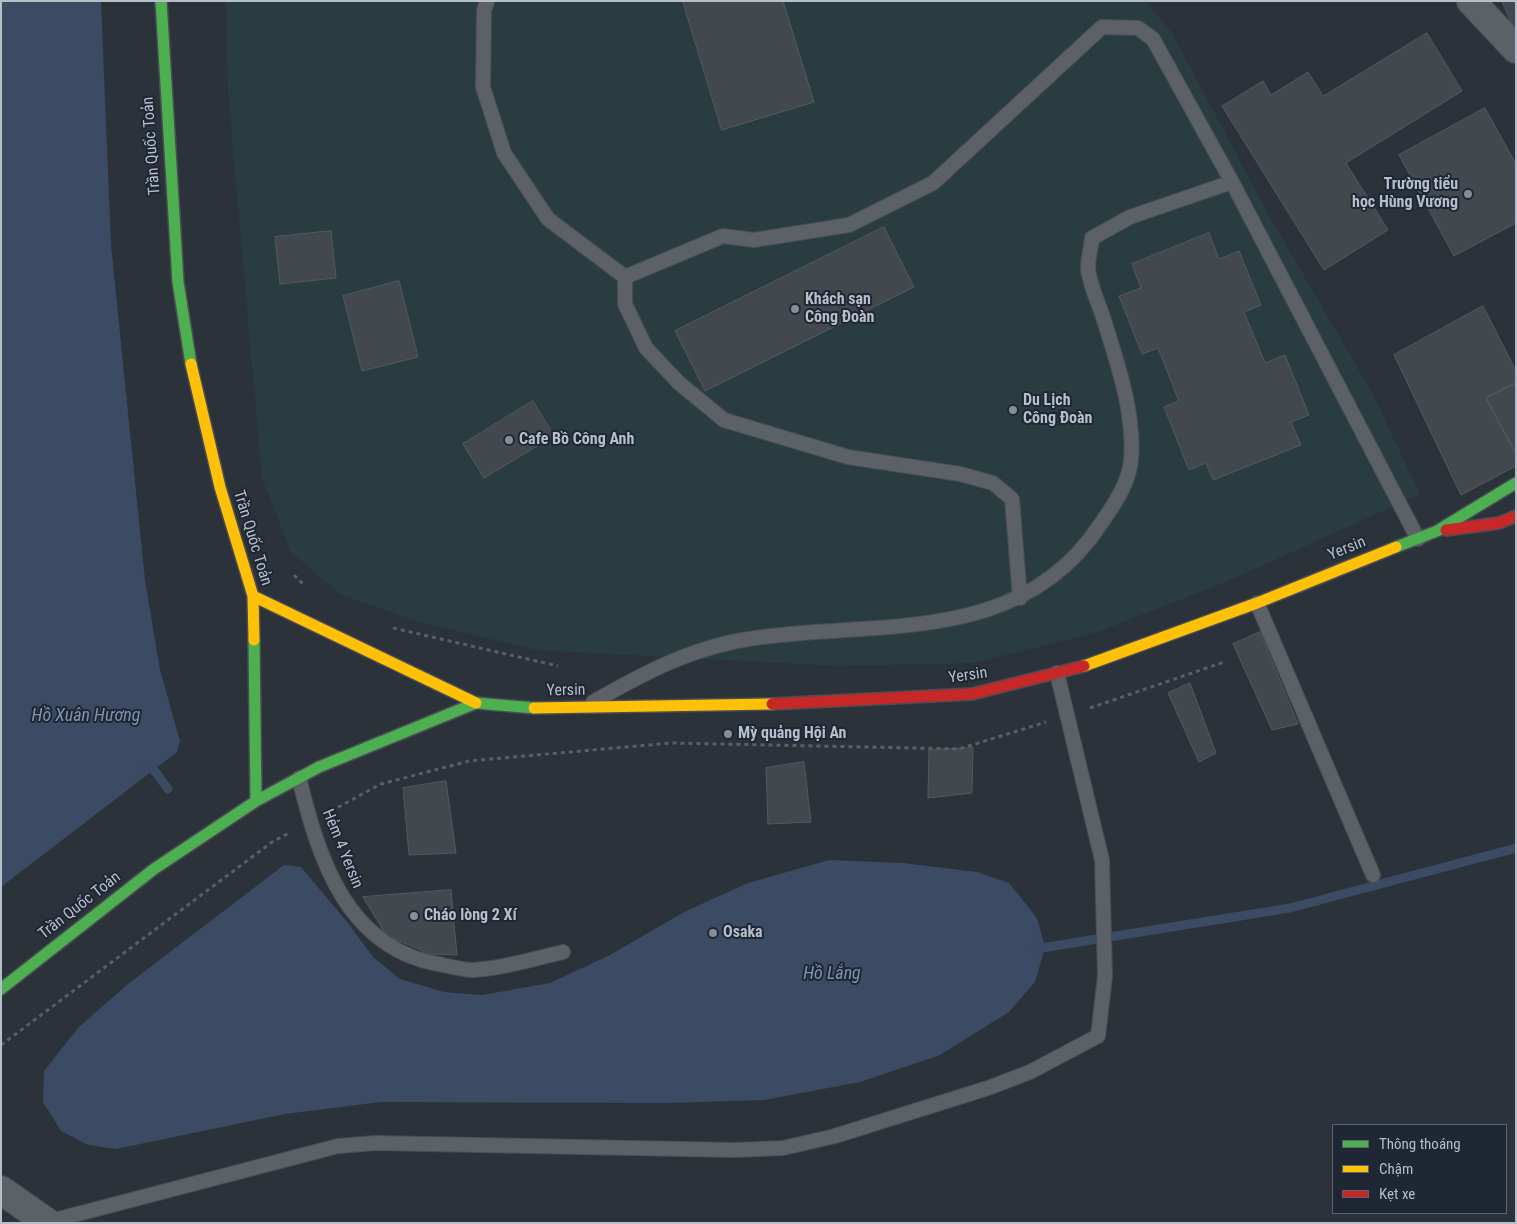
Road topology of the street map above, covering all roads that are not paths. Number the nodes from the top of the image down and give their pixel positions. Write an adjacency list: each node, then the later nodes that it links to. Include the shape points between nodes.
1 (161, 1): 11 (main road, Trần Quốc Toản, via 178,282 195,388 220,487)
2 (487, 1): 6 (lane, via 482,87 504,153 548,219)
3 (1471, 1): 4 (street)
4 (1516, 49)
5 (1232, 182): 6 (lane, via 1153,40 1138,28 1102,27 933,183 849,225 754,240 723,236); 10 (lane); 12 (lane, via 1130,217 1092,238 1088,269 1130,418 1131,462 1119,497 1089,541 1060,572)
6 (625, 277): 12 (lane, via 625,304 646,348 679,383 724,420 848,457 960,474 993,483 1012,499)
7 (1516, 483): 9 (main road, Yersin)
8 (1516, 516): 9 (main road, Yersin, via 1499,523)
9 (1437, 531): 10 (main road, Yersin)
10 (1418, 539): 13 (main road, Yersin)
11 (253, 596): 15 (main road, Yersin); 18 (main road, Trần Quốc Toản)
12 (1020, 598): 16 (lane, via 959,617 887,629 755,638 695,652 652,669)
13 (1257, 603): 14 (main road, Yersin); 19 (lane)
14 (1057, 674): 16 (main road, Yersin, via 972,694 783,704); 23 (lane, via 1102,860 1105,976 1098,1036 1030,1072 988,1088 835,1136 783,1148 735,1150 375,1143 338,1146)
15 (476, 703): 16 (main road, Yersin, via 522,708); 17 (main road, Yersin)
16 (583, 707)
17 (299, 778): 18 (main road, Yersin); 20 (lane, Hẻm 4 Yersin, via 310,822 346,904 383,942 425,962 472,970)
18 (256, 801): 21 (main road, Trần Quốc Toản, via 154,868)
19 (1373, 875)
20 (562, 952)
21 (1, 990)
22 (1, 1190): 23 (street)
23 (47, 1222)

